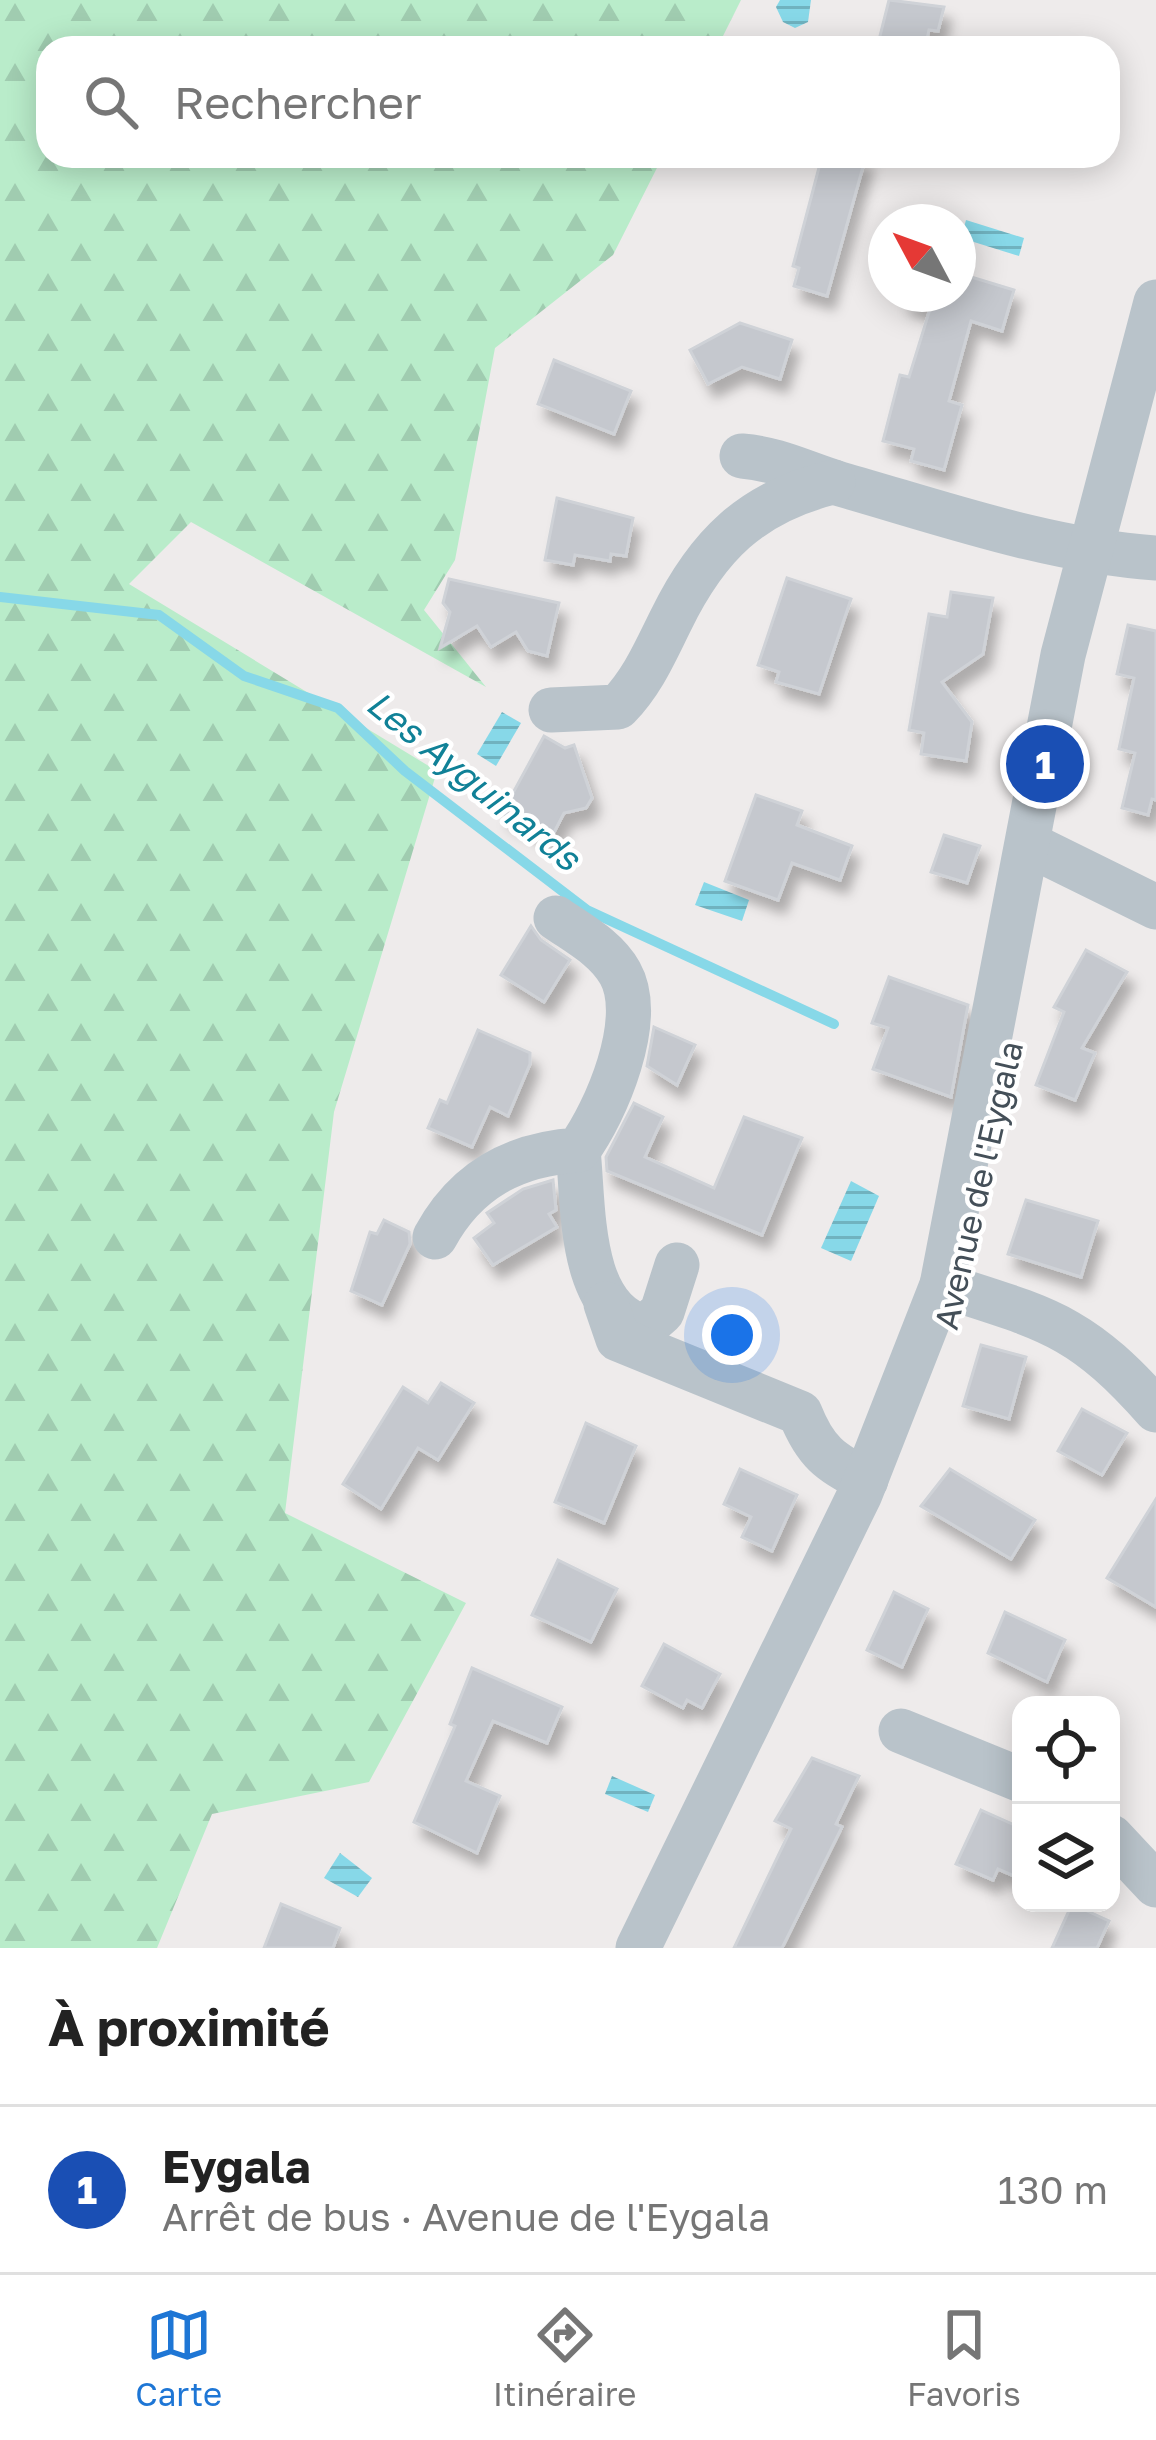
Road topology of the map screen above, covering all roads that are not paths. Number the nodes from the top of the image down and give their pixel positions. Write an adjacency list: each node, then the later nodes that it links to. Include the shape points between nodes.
1 (1156, 302): 5 (street, Avenue de l'Eygala)
2 (1156, 373): 5 (street, Avenue de l'Eygala)
3 (742, 456): 4 (street, via 775,459)
4 (833, 482): 5 (street); 7 (street, via 791,492 706,556 639,685 618,707)
5 (1097, 552): 6 (street); 8 (street, Avenue de l'Eygala)
6 (1156, 558)
7 (551, 710)
8 (1040, 848): 9 (street); 14 (street, Avenue de l'Eygala)
9 (1156, 907)
10 (556, 918): 11 (street, via 599,947 622,976 628,1018 599,1120)
11 (578, 1150): 12 (street, via 539,1153 470,1186); 15 (street)
12 (435, 1237)
13 (677, 1265): 15 (street, via 662,1312 645,1327)
14 (950, 1287): 16 (street, via 1056,1322 1092,1343); 17 (street, Avenue de l'Eygala); 23 (street, Avenue de l'Eygala, via 941,1348 872,1511)
15 (606, 1304): 17 (street, via 618,1339 800,1413 813,1447)
16 (1156, 1410)
17 (866, 1480): 22 (street, Avenue de l'Eygala)
18 (901, 1731): 19 (street)
19 (1012, 1776)
20 (1120, 1847): 21 (street)
21 (1156, 1885)
22 (638, 1948)
23 (654, 1948)

